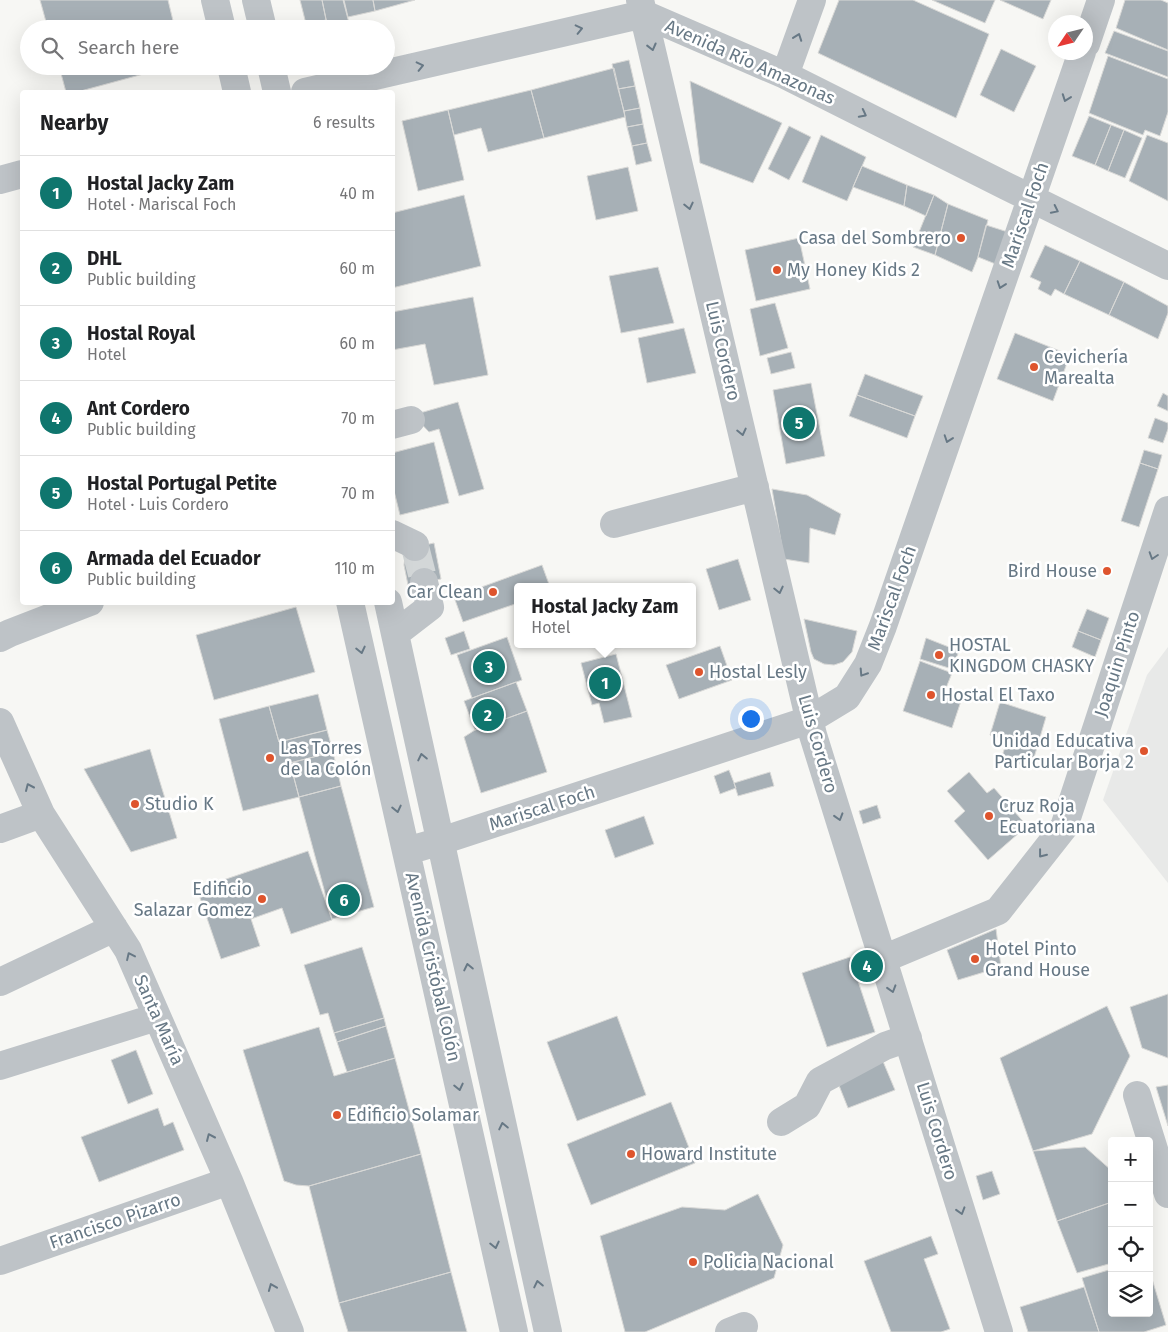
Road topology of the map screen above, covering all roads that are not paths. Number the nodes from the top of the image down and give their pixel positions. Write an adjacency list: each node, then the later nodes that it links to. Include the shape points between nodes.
1 (215, 0): 6 (street)
2 (256, 0): 7 (street)
3 (812, 0): 11 (street, one-way to 3)
4 (1101, 0): 8 (street)
5 (642, 7): 10 (street, Avenida Río Amazonas, one-way to 5); 11 (street, Avenida Río Amazonas); 22 (street, Luis Cordero, one-way to 22)
6 (220, 20)
7 (261, 20)
8 (1093, 23)
9 (1079, 60): 20 (street, Mariscal Foch, one-way to 20)
10 (395, 69)
11 (785, 74): 20 (street, Avenida Río Amazonas, one-way to 20)
12 (233, 75): 15 (street)
13 (273, 75): 16 (street)
14 (372, 75): 17 (street, Avenida Río Amazonas, one-way to 14)
15 (237, 90)
16 (277, 90)
17 (313, 90)
18 (20, 175): 19 (street)
19 (0, 180)
20 (1031, 198): 21 (street, Avenida Río Amazonas, one-way to 21); 31 (street, Mariscal Foch, one-way to 31, via 868,664 846,697)
21 (1168, 266)
22 (754, 487): 24 (street); 31 (street, Luis Cordero, one-way to 31)
23 (1168, 510): 38 (street, Joaquin Pinto, one-way to 38, via 1064,827 998,911)
24 (614, 524)
25 (424, 582): 29 (street, via 430,607)
26 (82, 605): 30 (street)
27 (351, 605): 36 (street, Avenida Cristóbal Colón, one-way to 36)
28 (389, 605): 29 (street, Avenida Cristóbal Colón)
29 (395, 634): 35 (street, Avenida Cristóbal Colón, one-way to 29)
30 (0, 638)
31 (809, 720): 35 (street, Mariscal Foch); 38 (street, Luis Cordero, one-way to 38)
32 (0, 722): 33 (street, Santa María, one-way to 32)
33 (41, 814): 34 (street); 37 (street, Santa María)
34 (0, 829)
35 (441, 842): 36 (street, Mariscal Foch); 50 (street, Avenida Cristóbal Colón, one-way to 35)
36 (407, 851): 49 (street, Avenida Cristóbal Colón, one-way to 49)
37 (114, 928): 39 (street); 40 (street, Santa María, one-way to 37, via 128,950)
38 (883, 959): 41 (street, Luis Cordero, one-way to 41)
39 (0, 982)
40 (157, 1017): 42 (street); 45 (street, Santa María, one-way to 40)
41 (908, 1038): 44 (street, via 885,1046 820,1081 806,1106); 51 (street, Luis Cordero, one-way to 51)
42 (0, 1066)
43 (1137, 1095): 46 (street)
44 (780, 1122)
45 (229, 1181): 47 (street, Francisco Pizarro); 48 (street, Santa María, one-way to 45)
46 (1168, 1194)
47 (0, 1261)
48 (290, 1332)
49 (514, 1332)
50 (548, 1332)
51 (999, 1332)

